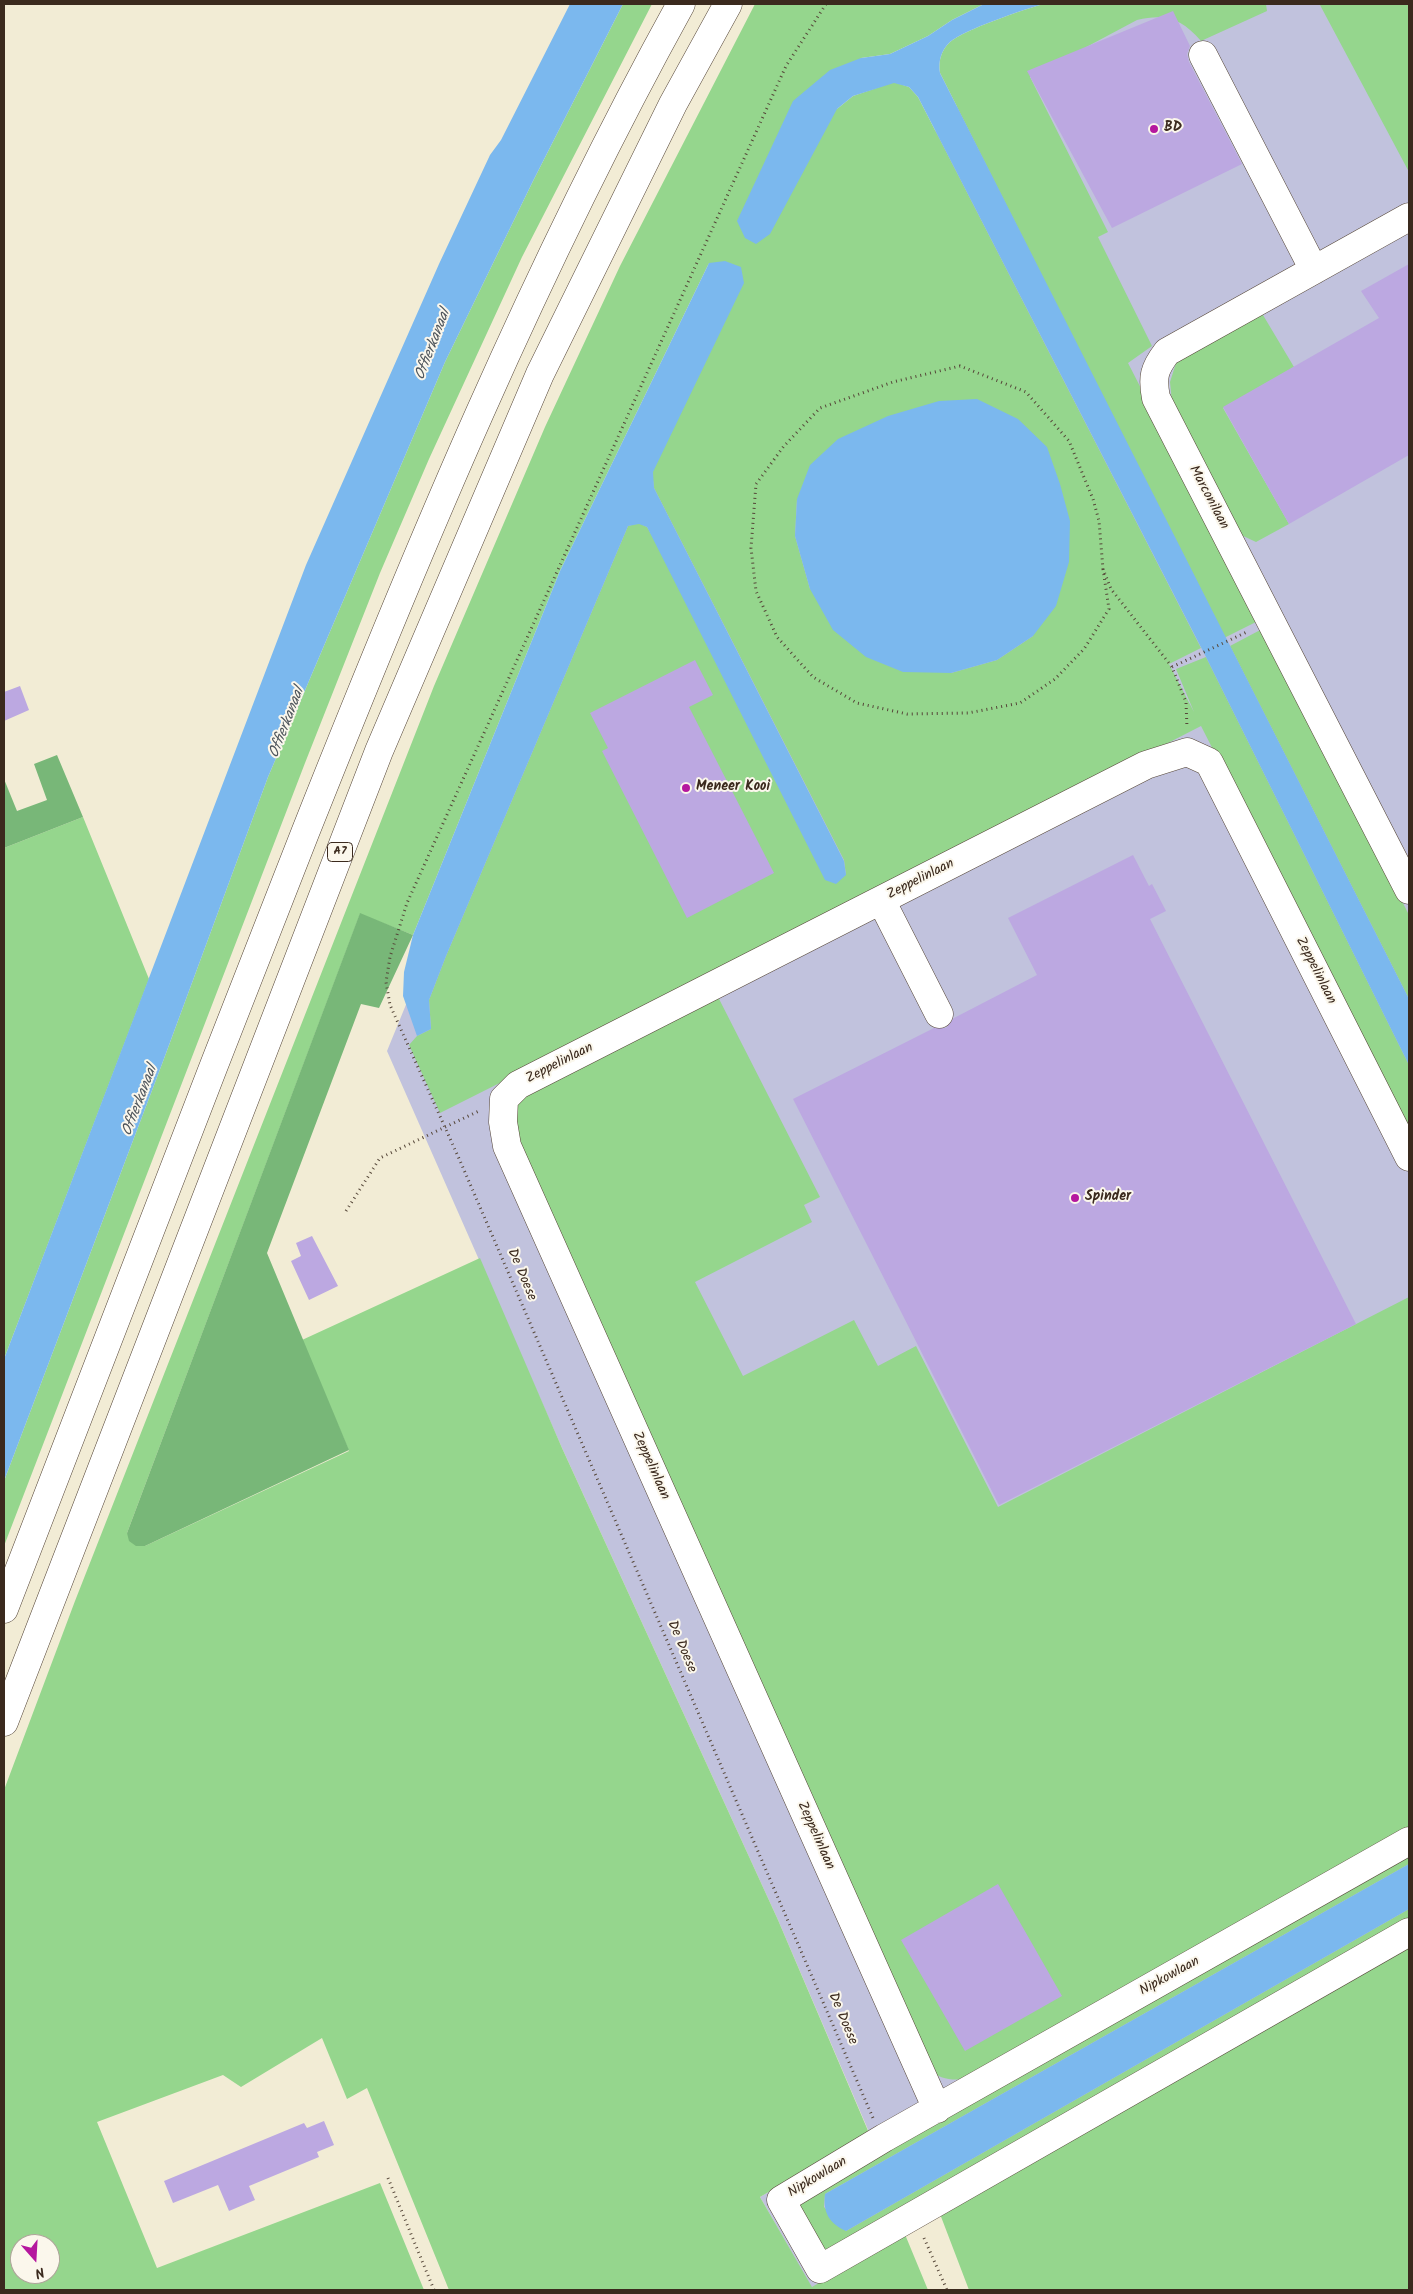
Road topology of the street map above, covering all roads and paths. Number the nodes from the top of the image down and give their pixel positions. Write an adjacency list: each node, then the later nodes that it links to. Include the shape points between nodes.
1 (681, 4): 18 (main road, via 634,88 519,324 392,614)
2 (728, 4): 19 (main road, A7, via 674,104 540,374 380,751)
3 (826, 4): 15 (path, De Doese, via 786,66 407,904 386,982 390,1005)
4 (1203, 56): 6 (main road)
5 (1409, 217): 6 (main road, Marconilaan)
6 (1314, 270): 11 (main road, Marconilaan, via 1167,352 1152,380 1156,398)
7 (1103, 568): 7 (path, via 1099,521 1069,441 1026,392 960,366 893,382 820,408 784,446 756,484 751,548 756,591 777,637 813,677 858,703 906,714 968,713 1020,703 1055,679 1084,649 1109,609); 9 (path, via 1111,589)
8 (1229, 640): 9 (path)
9 (1172, 667): 10 (path, via 1186,702)
10 (1187, 752): 12 (main road, Zeppelinlaan, via 1146,765); 16 (main road, Zeppelinlaan, via 1209,762)
11 (1409, 890)
12 (881, 900): 13 (main road); 14 (main road, Zeppelinlaan, via 518,1085)
13 (939, 1014)
14 (504, 1099): 15 (path); 22 (main road, Zeppelinlaan, via 507,1146)
15 (445, 1127): 17 (path, via 380,1158); 23 (path, De Doese, via 856,2081)
16 (1409, 1157)
17 (346, 1211)
18 (4, 1609)
19 (4, 1722)
20 (1409, 1841): 22 (main road, Nipkowlaan)
21 (1409, 1932): 25 (main road, Nipkowlaan)
22 (937, 2109): 23 (main road, Nipkowlaan)
23 (884, 2138): 25 (main road, Nipkowlaan, via 781,2200 820,2269)
24 (388, 2178): 26 (path)
25 (914, 2217): 27 (path)
26 (434, 2290)
27 (947, 2290)

